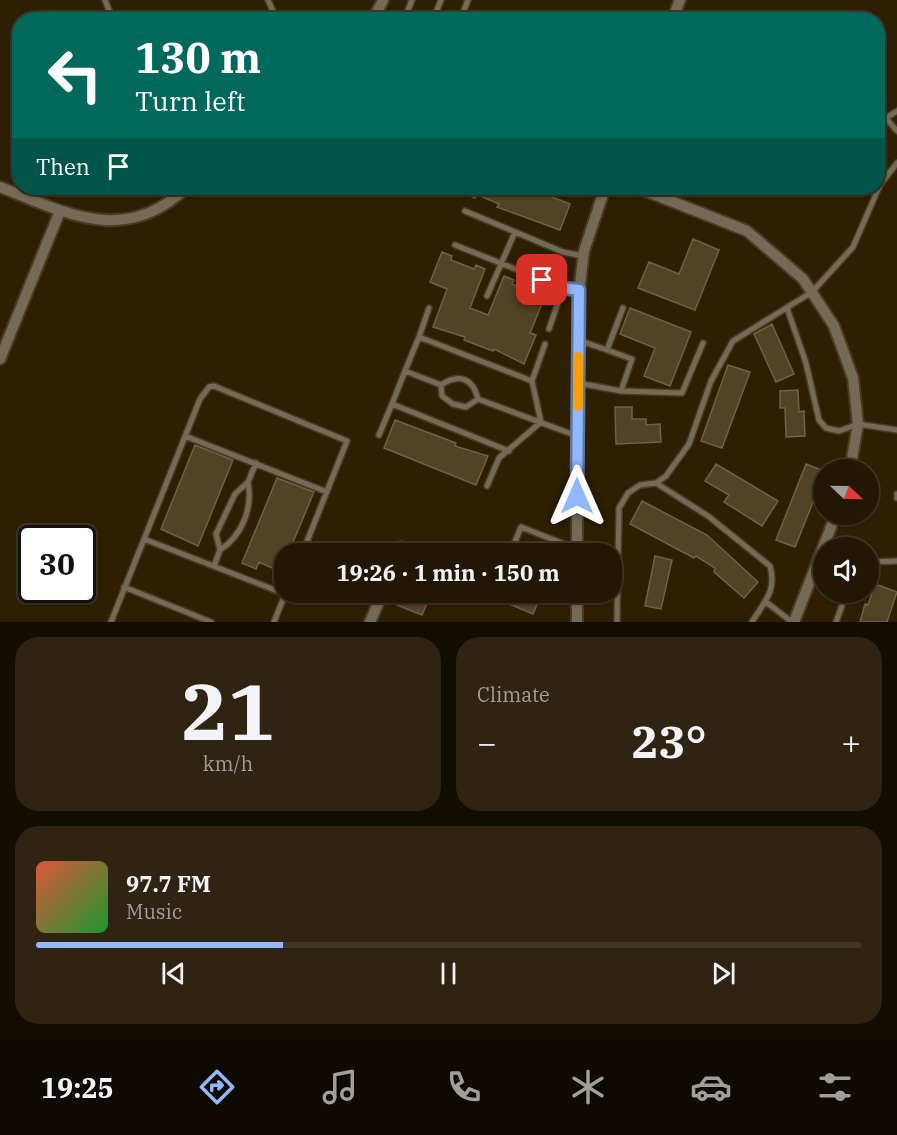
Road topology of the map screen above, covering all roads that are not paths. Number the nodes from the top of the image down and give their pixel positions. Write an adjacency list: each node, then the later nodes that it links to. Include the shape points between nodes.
1 (897, 111): 2 (lane)
2 (886, 118): 3 (lane)
3 (897, 131)
4 (897, 163): 5 (lane)
5 (885, 179)
6 (20, 195): 11 (street)
7 (176, 195): 11 (street, via 131,219 96,220)
8 (603, 195): 15 (street)
9 (656, 195): 19 (street, via 747,231 803,279)
10 (876, 195): 19 (lane, via 853,247)
11 (60, 211): 30 (street)
12 (465, 211): 13 (lane)
13 (514, 232): 15 (lane); 16 (lane)
14 (455, 245): 16 (lane)
15 (583, 256): 18 (street)
16 (501, 264): 17 (lane); 20 (lane)
17 (563, 288): 18 (lane); 24 (lane)
18 (579, 290): 26 (street)
19 (812, 292): 23 (lane); 39 (street, via 834,327 853,378)
20 (487, 296)
21 (429, 308): 25 (lane)
22 (623, 308): 29 (lane)
23 (787, 308): 39 (lane, via 806,363 819,420 826,428 839,431); 48 (lane, via 733,341 711,381 689,444 666,476)
24 (549, 329)
25 (419, 337): 31 (lane); 32 (lane)
26 (578, 340): 29 (lane); 33 (street)
27 (703, 343): 35 (lane, via 682,393)
28 (545, 344): 32 (lane)
29 (607, 350): 35 (lane, via 632,359)
30 (0, 359)
31 (405, 371): 34 (lane); 37 (lane)
32 (532, 381): 38 (lane)
33 (578, 383): 35 (lane); 43 (street)
34 (441, 384): 36 (lane, via 453,377 466,379 475,386); 36 (lane, via 442,396 453,404 466,407)
35 (621, 391)
36 (478, 399): 38 (lane)
37 (392, 404): 41 (lane); 44 (lane)
38 (541, 422): 43 (lane); 44 (lane)
39 (858, 424): 40 (lane); 45 (street)
40 (897, 430)
41 (379, 435)
42 (185, 436): 46 (lane); 50 (lane, via 204,390 214,386 347,441); 51 (lane)
43 (578, 436): 55 (street)
44 (509, 451): 49 (lane, via 499,458)
45 (852, 459)
46 (256, 463): 47 (lane); 50 (lane)
47 (248, 482): 56 (lane, via 235,494 216,534); 56 (lane, via 252,499 235,540)
48 (656, 483): 63 (lane, via 708,516 770,566 773,578); 75 (lane, via 640,485 628,493 619,508)
49 (487, 486)
50 (327, 492): 52 (lane)
51 (144, 539): 59 (lane); 61 (lane)
52 (306, 543)
53 (514, 543): 54 (lane, via 521,527)
54 (558, 543)
55 (577, 543)
56 (220, 550): 59 (lane)
57 (897, 561): 58 (lane)
58 (879, 562)
59 (214, 566): 62 (lane)
60 (813, 576): 77 (street)
61 (124, 587): 68 (lane); 70 (lane)
62 (274, 588)
63 (766, 602): 76 (lane); 77 (lane)
64 (282, 603): 73 (lane)
65 (379, 603): 69 (street)
66 (577, 603): 74 (street)
67 (843, 603): 78 (lane)
68 (194, 615): 71 (lane); 72 (lane)
69 (374, 621)
70 (111, 622)
71 (191, 622)
72 (211, 622)
73 (274, 622)
74 (577, 622)
75 (617, 622)
76 (752, 622)
77 (793, 622)
78 (836, 622)

